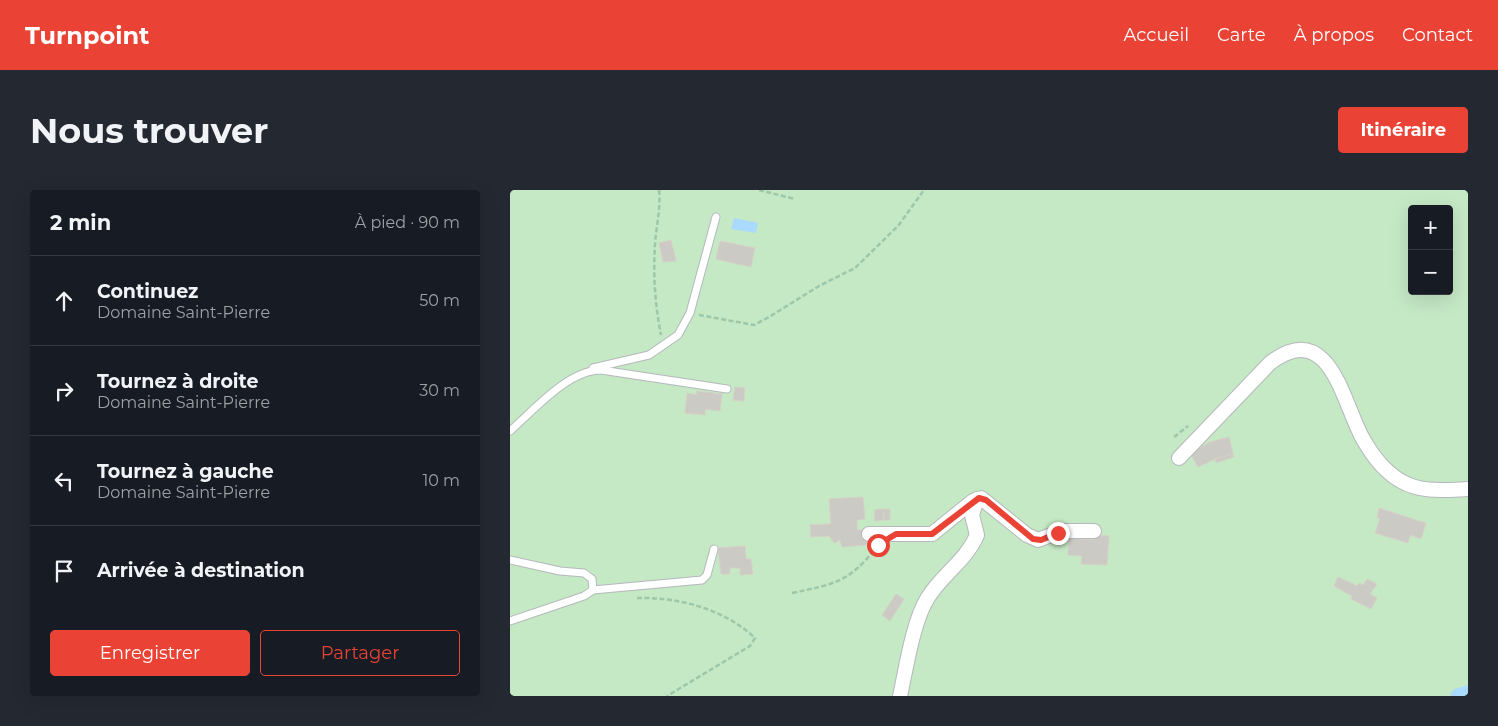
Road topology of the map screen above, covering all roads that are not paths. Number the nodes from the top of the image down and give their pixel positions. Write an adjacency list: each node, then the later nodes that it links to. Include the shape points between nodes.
1 (716, 217): 2 (lane, via 683,329 650,355)
2 (584, 372): 3 (lane, via 601,370); 4 (lane)
3 (728, 389)
4 (510, 431)
5 (1179, 458): 6 (street, via 1270,363 1286,353 1303,350 1318,356 1329,367 1344,391 1363,440 1392,475 1423,489)
6 (1468, 489)
7 (977, 499): 8 (street, via 986,500 1027,535 1038,540 1062,531); 9 (street, via 932,534); 14 (street, via 972,517 977,535 967,553 936,586 922,608)
8 (1094, 531)
9 (869, 534)
10 (714, 549): 12 (lane, via 708,575 702,580)
11 (510, 560): 12 (lane, via 584,573 592,579)
12 (593, 590): 13 (lane, via 572,601)
13 (510, 621)
14 (900, 696)

